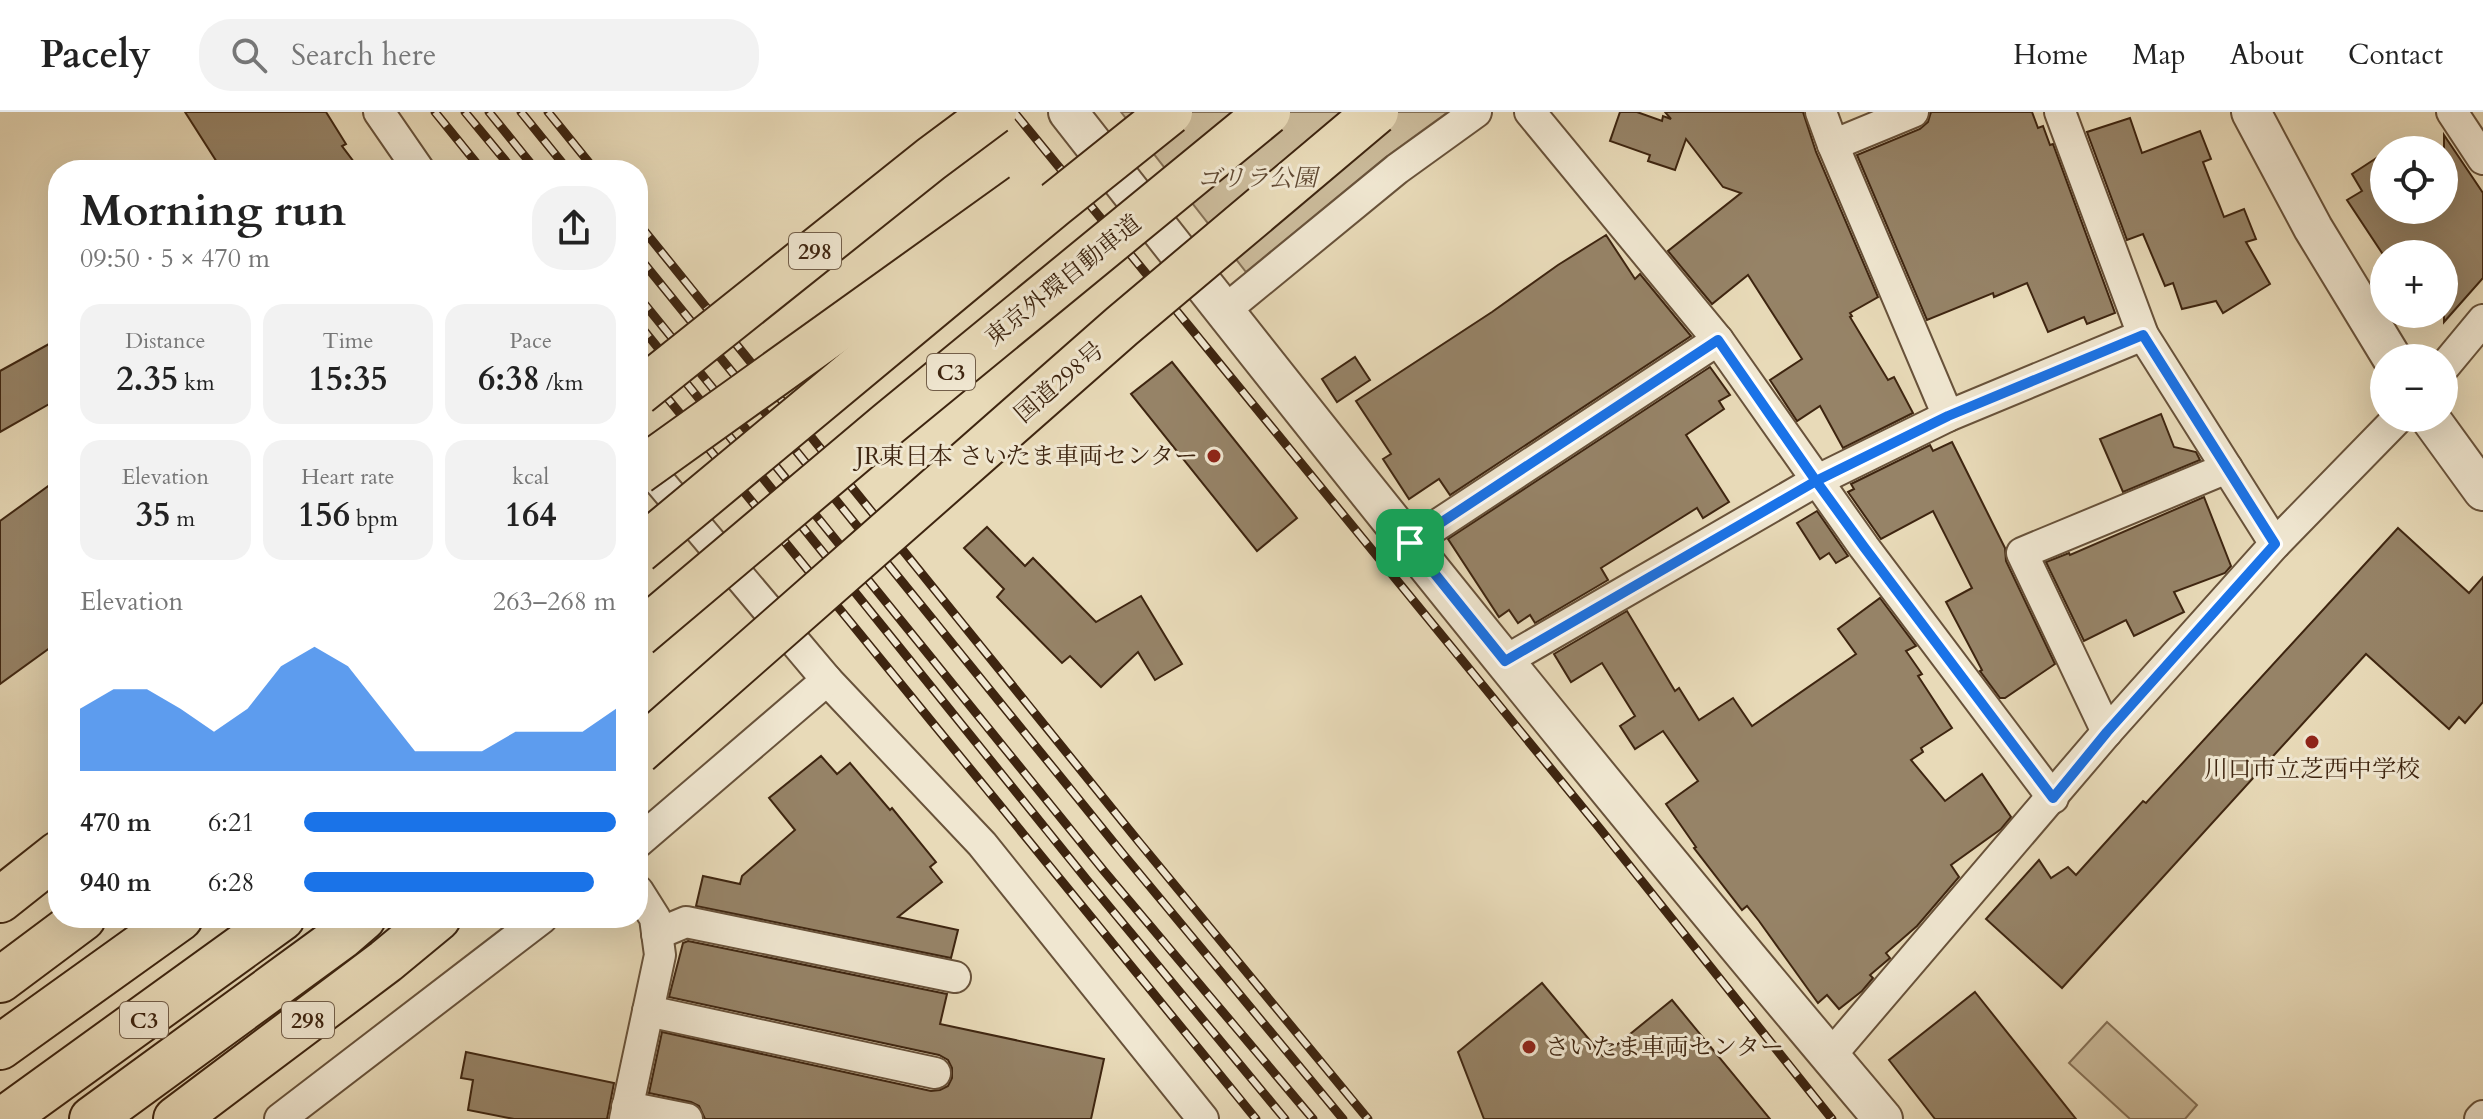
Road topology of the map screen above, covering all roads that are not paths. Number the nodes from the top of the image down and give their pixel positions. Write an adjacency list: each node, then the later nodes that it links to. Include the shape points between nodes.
1 (379, 112): 17 (street)
2 (994, 112): 24 (highway, 298, bridge)
3 (1068, 112): 18 (street)
4 (1134, 112): 29 (highway, bridge)
5 (1170, 112): 34 (highway, C3, bridge)
6 (1268, 112): 26 (highway, 東京外環自動車道 / C3, bridge)
7 (1376, 112): 42 (highway, 国道298号, bridge, via 1122,326)
8 (1476, 112): 18 (street, via 1397,169)
9 (1530, 112): 21 (street)
10 (1821, 112): 15 (street)
11 (1913, 112): 15 (street)
12 (2060, 112): 20 (street)
13 (2251, 112): 22 (street)
14 (2452, 112): 16 (street)
15 (1833, 145): 25 (street)
16 (2483, 159)
17 (412, 160)
18 (1224, 311): 35 (street)
19 (2483, 320): 23 (street)
20 (2143, 335): 25 (street); 31 (street)
21 (1718, 340): 32 (street); 35 (street)
22 (2383, 344)
23 (2458, 350)
24 (648, 385)
25 (1948, 416): 32 (street)
26 (888, 424): 37 (highway, 東京外環自動車道 / C3, bridge); 38 (highway, bridge)
27 (2384, 432): 36 (street)
28 (2440, 432): 33 (street)
29 (648, 465)
30 (648, 468): 40 (street)
31 (2227, 468): 36 (street); 41 (street, via 2022,553)
32 (1816, 481): 39 (street); 43 (street)
33 (2483, 491)
34 (648, 543)
35 (1410, 543): 39 (street)
36 (2275, 544): 41 (street)
37 (648, 627)
38 (648, 654)
39 (1505, 661): 59 (street)
40 (827, 680): 44 (street); 67 (street, via 982,844)
41 (2107, 732): 43 (street)
42 (648, 743)
43 (2053, 798): 59 (street)
44 (648, 833)
45 (48, 862): 46 (highway)
46 (0, 900)
47 (648, 907): 54 (street)
48 (70, 928): 56 (highway)
49 (166, 928): 58 (highway, C3)
50 (268, 928): 62 (highway, C3)
51 (351, 928): 63 (highway)
52 (426, 928): 64 (highway, 298)
53 (529, 928): 65 (street)
54 (657, 934): 55 (street, via 686,922); 57 (street, via 660,955)
55 (955, 977)
56 (0, 980)
57 (648, 1011): 60 (street); 61 (street)
58 (0, 1047)
59 (1830, 1056): 68 (street)
60 (935, 1073)
61 (626, 1113): 66 (street)
62 (4, 1119)
63 (92, 1119)
64 (176, 1119)
65 (280, 1119)
66 (687, 1119)
67 (1203, 1119)
68 (1883, 1119)

